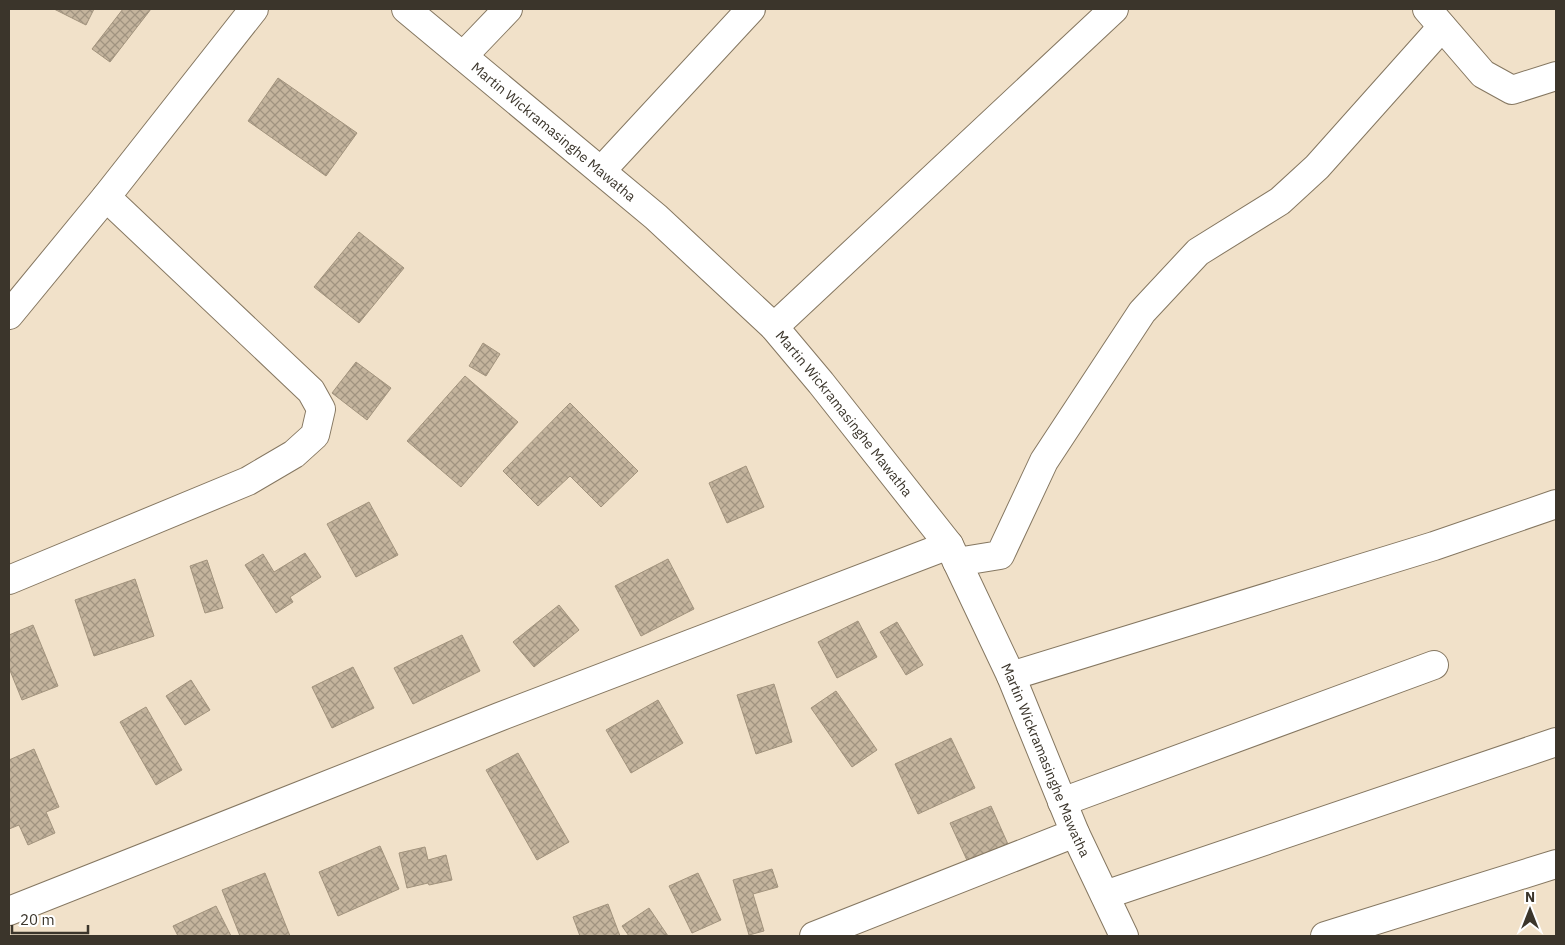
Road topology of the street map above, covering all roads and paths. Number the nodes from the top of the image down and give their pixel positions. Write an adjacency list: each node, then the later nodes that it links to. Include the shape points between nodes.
1 (254, 9): 10 (street)
2 (508, 9): 7 (street)
3 (751, 9): 9 (street)
4 (419, 13): 7 (street, Martin Wickramasinghe Mawatha)
5 (1101, 13): 12 (street)
6 (1434, 18): 8 (street, via 1482,74 1512,90); 14 (street, via 1317,167 1280,201 1198,252 1142,312 1044,461 1000,555)
7 (463, 56): 9 (street, Martin Wickramasinghe Mawatha)
8 (1556, 76)
9 (601, 171): 12 (street, Martin Wickramasinghe Mawatha, via 656,217)
10 (106, 197): 11 (street); 15 (street, via 311,391 321,409 315,435 294,454 248,481)
11 (9, 315)
12 (774, 327): 14 (street, Martin Wickramasinghe Mawatha)
13 (1556, 504): 17 (street, via 1434,546)
14 (953, 554): 17 (street, Martin Wickramasinghe Mawatha); 23 (street, via 500,717)
15 (9, 580)
16 (1434, 665): 19 (street)
17 (1011, 676): 19 (street, Martin Wickramasinghe Mawatha)
18 (1556, 742): 22 (street)
19 (1062, 802): 20 (street, Martin Wickramasinghe Mawatha)
20 (1075, 834): 22 (street, Martin Wickramasinghe Mawatha); 24 (street)
21 (1556, 864): 26 (street)
22 (1104, 895): 25 (street, Martin Wickramasinghe Mawatha)
23 (9, 910)
24 (814, 936)
25 (1124, 936)
26 (1325, 936)

